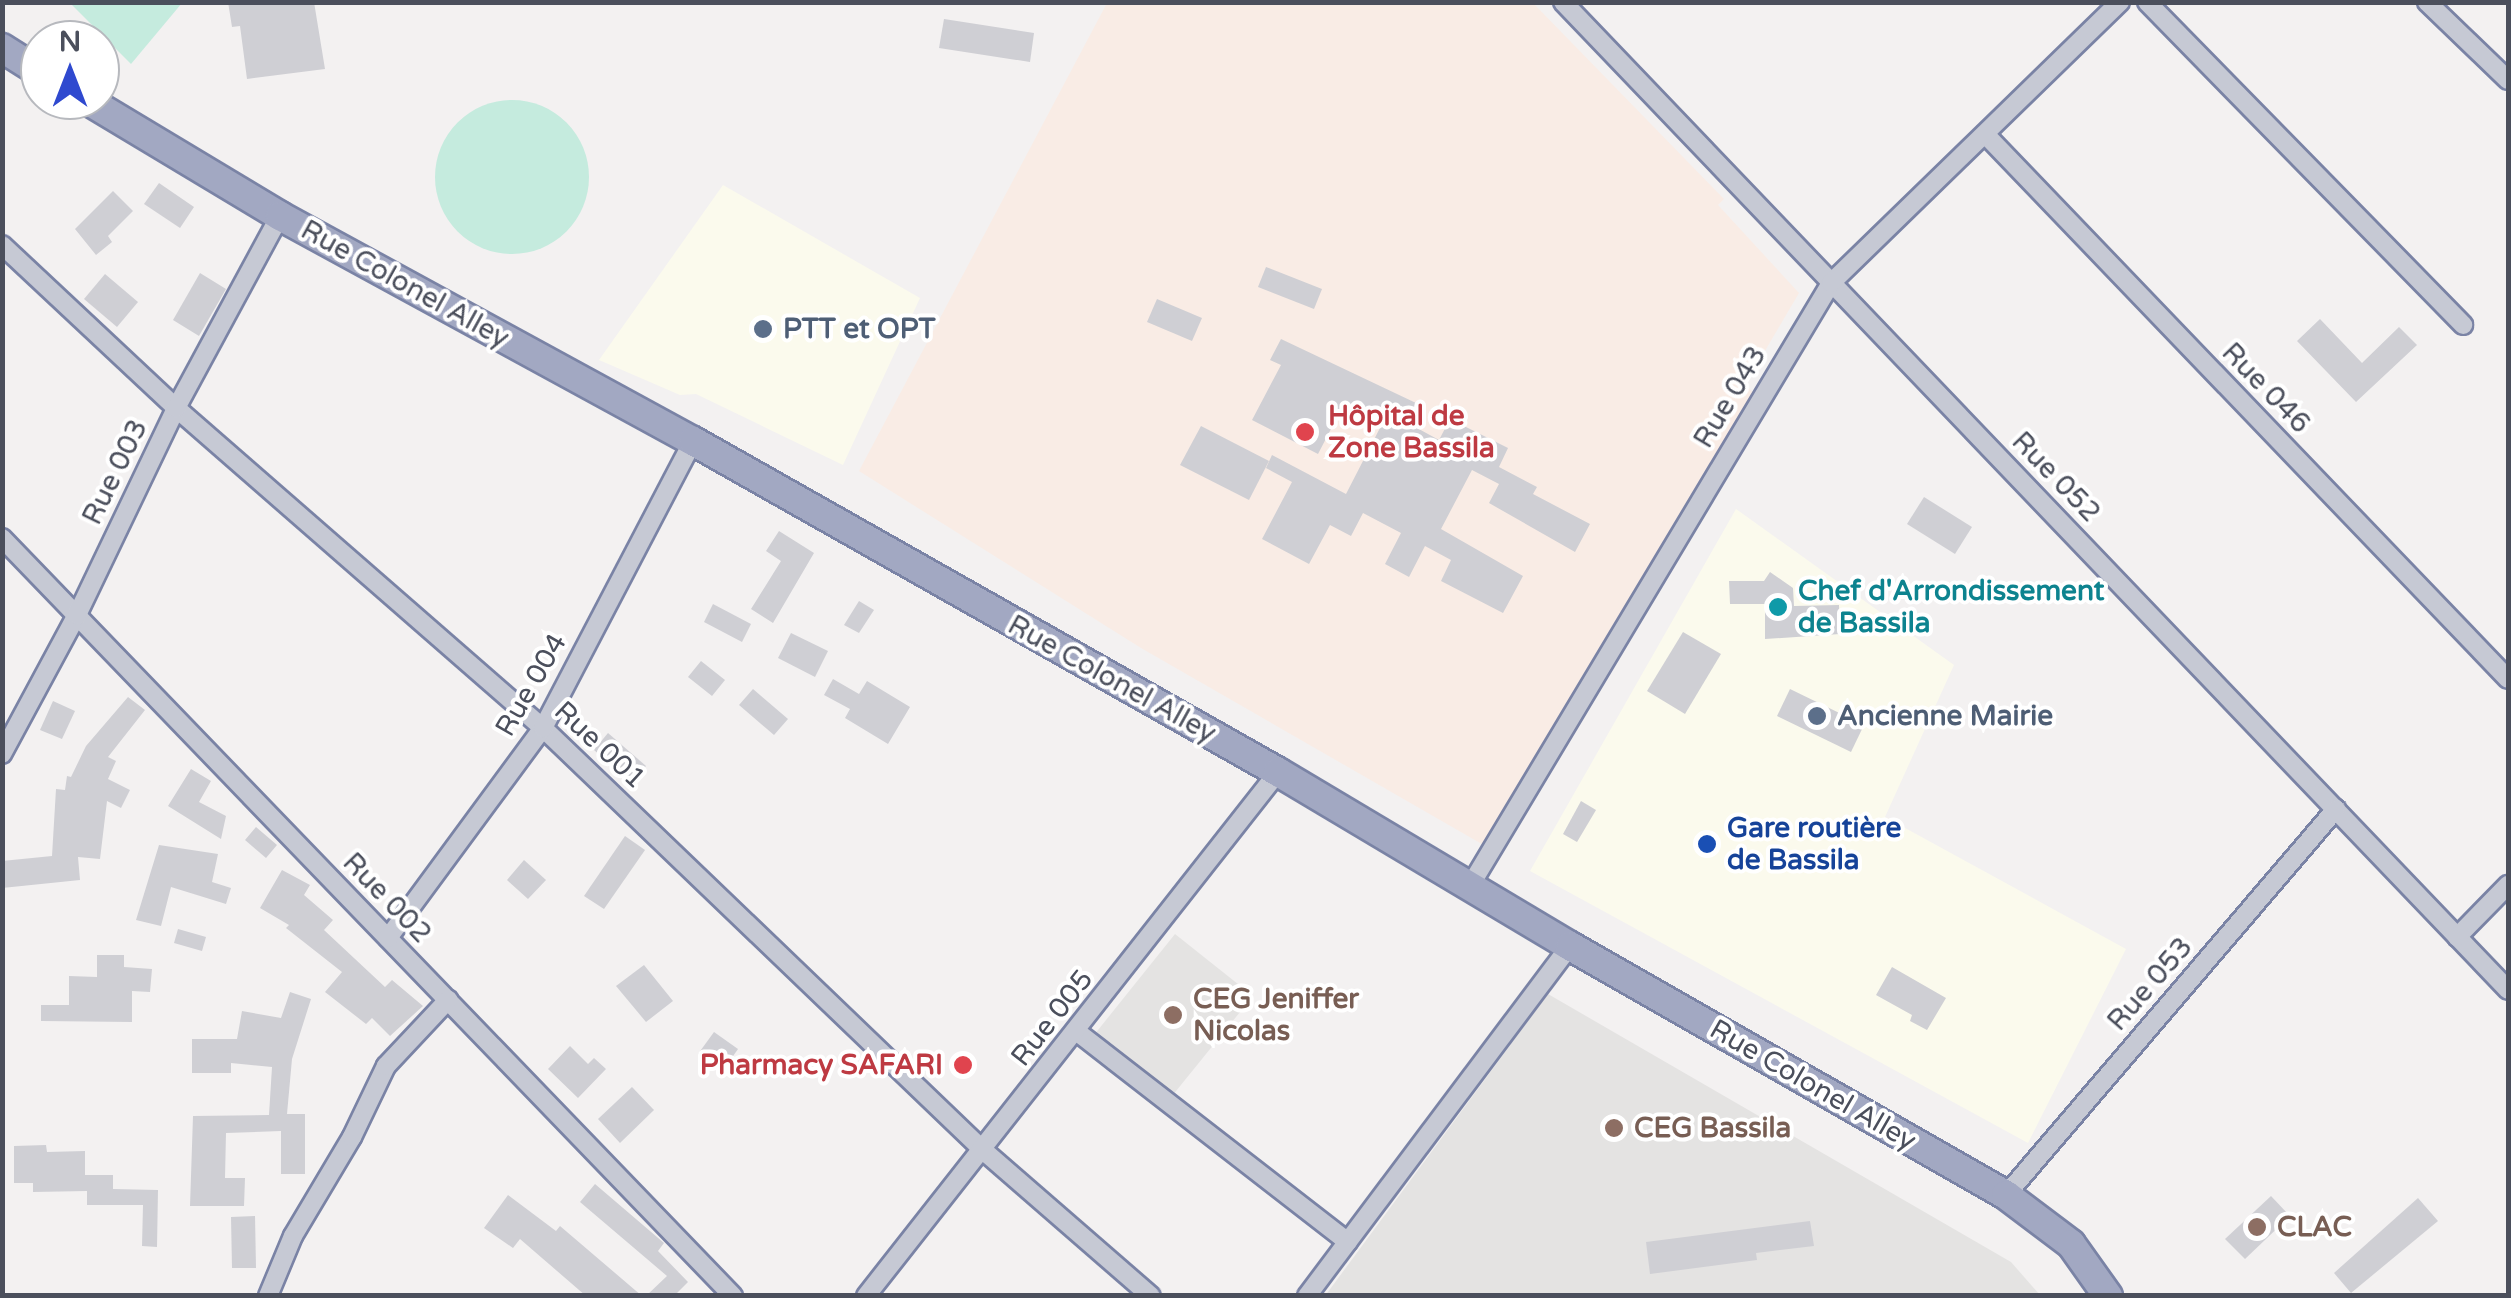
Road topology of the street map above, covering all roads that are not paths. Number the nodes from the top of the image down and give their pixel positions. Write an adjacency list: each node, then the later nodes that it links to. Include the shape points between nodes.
1 (1563, 2): 10 (street, Rue 052)
2 (2120, 2): 7 (street, Rue 043)
3 (2147, 2): 11 (street)
4 (2427, 2): 5 (street)
5 (2508, 80)
6 (120, 120): 8 (highway, Rue Colonel Alley)
7 (1985, 134): 10 (street, Rue 043); 16 (street, Rue 046)
8 (280, 216): 12 (street, Rue 003); 13 (highway, Rue Colonel Alley)
9 (2, 246): 12 (street, Rue 001)
10 (1831, 282): 20 (street, Rue 052); 21 (street, Rue 043)
11 (2463, 325)
12 (176, 408): 15 (street, Rue 003); 17 (street, Rue 001)
13 (693, 440): 17 (street, Rue 004); 19 (highway, Rue Colonel Alley)
14 (2, 538): 15 (street, Rue 002)
15 (77, 615): 18 (street, Rue 003); 24 (street, Rue 002)
16 (2508, 679)
17 (543, 728): 24 (street, Rue 004); 29 (street, Rue 001)
18 (2, 754)
19 (1278, 772): 21 (highway, Rue Colonel Alley); 28 (street, Rue 005)
20 (2336, 809): 23 (street, Rue 052); 30 (street, Rue 053)
21 (1470, 886): 25 (highway, Rue Colonel Alley)
22 (2508, 886): 23 (street)
23 (2457, 936): 26 (street, Rue 052)
24 (388, 938): 27 (street, Rue 002)
25 (1570, 946): 30 (highway, Rue Colonel Alley); 31 (street)
26 (2508, 990)
27 (448, 1000): 32 (street, via 386,1066 293,1236); 33 (street, Rue 002)
28 (1076, 1031): 29 (street, Rue 005); 31 (street)
29 (984, 1151): 34 (street, Rue 005); 35 (street, Rue 001)
30 (2006, 1195): 37 (highway, Rue Colonel Alley, via 2071,1244)
31 (1348, 1242): 36 (street)
32 (268, 1296)
33 (732, 1296)
34 (866, 1296)
35 (1150, 1296)
36 (1307, 1296)
37 (2108, 1296)

